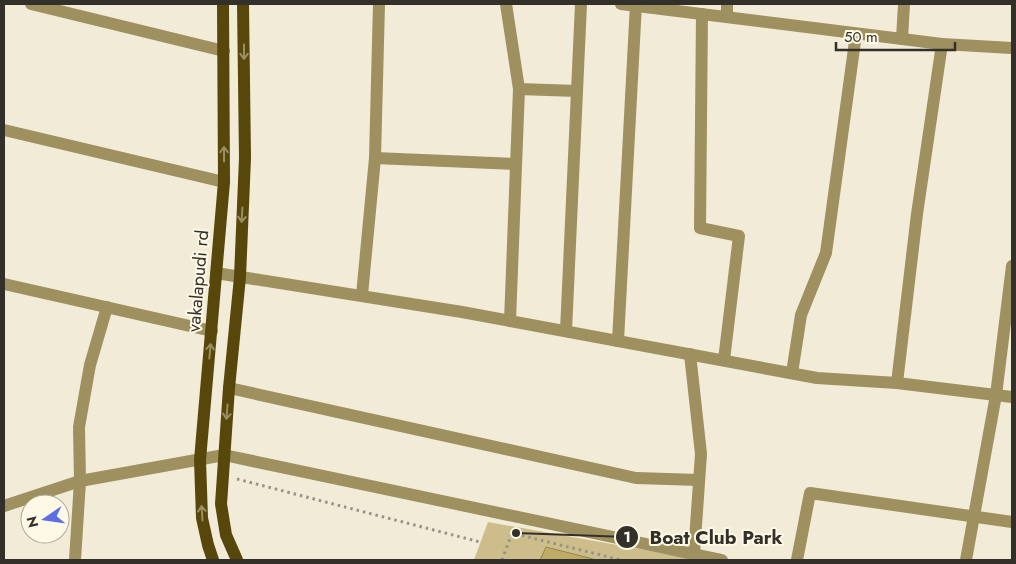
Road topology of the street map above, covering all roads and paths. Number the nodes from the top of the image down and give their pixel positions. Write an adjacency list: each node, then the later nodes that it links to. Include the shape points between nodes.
1 (31, 4): 17 (street)
2 (223, 4): 17 (main road, vakalapudi rd)
3 (243, 4): 26 (main road, one-way to 26, via 245,158)
4 (379, 4): 21 (street)
5 (506, 4): 18 (street)
6 (581, 4): 19 (street)
7 (622, 4): 10 (street)
8 (727, 4): 12 (street)
9 (904, 4): 14 (street)
10 (636, 5): 11 (street); 33 (street)
11 (702, 14): 12 (street); 35 (street, via 700,228 738,236)
12 (727, 17): 13 (street)
13 (856, 34): 14 (street); 36 (street, via 826,253 801,315)
14 (902, 40): 15 (street)
15 (942, 44): 16 (street); 37 (street)
16 (1012, 48)
17 (224, 51): 23 (main road, vakalapudi rd, one-way to 17)
18 (519, 89): 19 (street); 22 (street)
19 (577, 91): 32 (street)
20 (4, 130): 23 (street)
21 (376, 158): 22 (street); 28 (street)
22 (516, 164): 30 (street)
23 (224, 182): 25 (main road, vakalapudi rd)
24 (1012, 266): 39 (street)
25 (216, 273): 26 (street); 31 (main road, vakalapudi rd)
26 (240, 277): 28 (street); 38 (main road)
27 (4, 284): 29 (street)
28 (362, 295): 30 (street)
29 (107, 307): 31 (street); 45 (street, via 90,365 79,428)
30 (510, 320): 32 (street)
31 (212, 331): 42 (main road, vakalapudi rd, one-way to 31)
32 (566, 331): 33 (street)
33 (618, 341): 34 (street)
34 (690, 354): 35 (street); 44 (street, via 701,454)
35 (724, 360): 36 (street)
36 (792, 373): 37 (street, via 817,378)
37 (896, 383): 39 (street)
38 (229, 388): 41 (main road, one-way to 41); 44 (street, via 636,478)
39 (996, 395): 40 (street); 47 (street)
40 (1012, 396)
41 (224, 455): 42 (street); 43 (main road); 50 (street)
42 (200, 460): 45 (street); 52 (main road, vakalapudi rd, one-way to 42, via 202,518)
43 (223, 476): 49 (path); 53 (main road, via 221,504 226,535)
44 (699, 480): 50 (street)
45 (80, 481): 46 (street); 51 (street)
46 (4, 506)
47 (973, 516): 48 (street); 57 (street, via 810,493); 58 (street)
48 (1012, 522)
49 (480, 542)
50 (694, 554): 56 (street)
51 (75, 560)
52 (213, 560)
53 (237, 560)
54 (502, 560): 55 (path, via 512,533)
55 (621, 560)
56 (722, 560)
57 (797, 560)
58 (966, 560)

